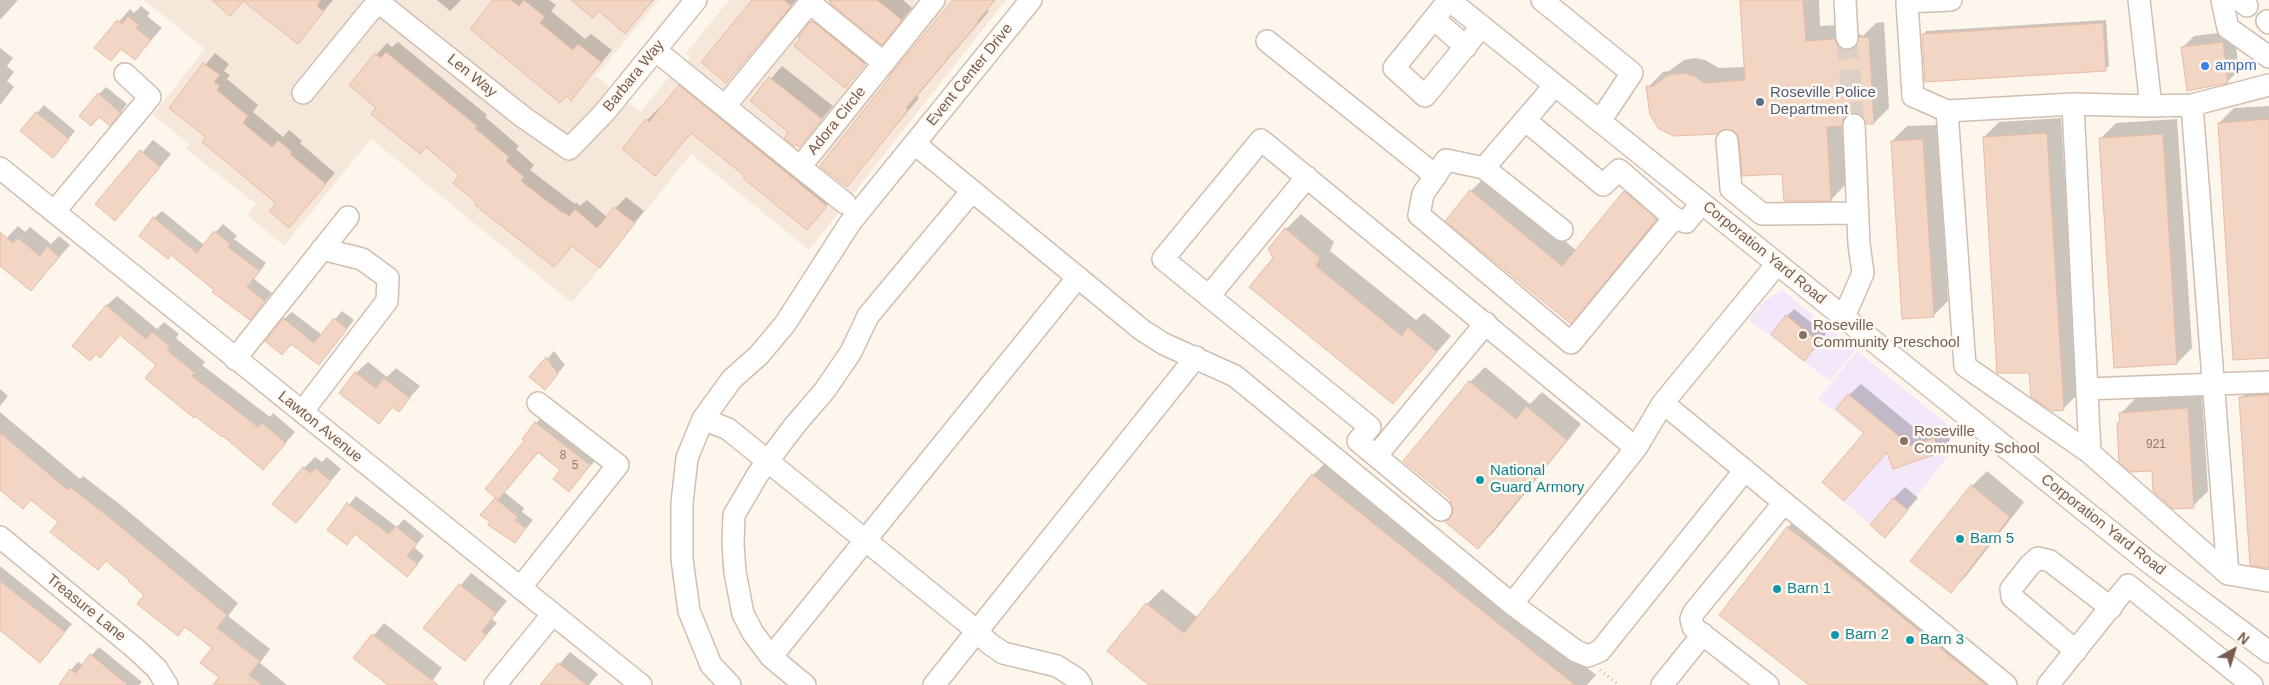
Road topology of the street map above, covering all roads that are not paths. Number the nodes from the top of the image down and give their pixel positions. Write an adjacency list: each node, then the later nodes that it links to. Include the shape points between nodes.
1 (696, 0): 17 (street, Barbara Way)
2 (934, 0): 19 (street, Adora Circle)
3 (1031, 0): 33 (street, Event Center Drive)
4 (1449, 0): 12 (street); 13 (street, Corporation Yard Road)
5 (1542, 0): 30 (street, via 1632,73)
6 (1845, 0): 14 (street)
7 (1951, 0): 28 (street, via 1907,2 1913,96)
8 (2139, 0): 27 (street)
9 (2222, 0): 18 (street, via 2228,28)
10 (377, 1): 23 (street); 34 (street, Len Way, via 523,117)
11 (811, 1): 19 (street); 26 (street)
12 (1434, 19): 16 (street); 16 (street, via 1394,68 1425,96)
13 (1482, 26): 16 (street); 21 (street, Corporation Yard Road)
14 (1848, 38)
15 (1267, 41): 38 (street)
16 (1466, 47)
17 (655, 50): 26 (street, Adora Circle); 34 (street, Barbara Way, via 604,113)
18 (2269, 57)
19 (884, 63): 35 (street, Adora Circle)
20 (124, 74): 43 (street, via 150,97)
21 (1555, 85): 29 (street); 30 (street, Corporation Yard Road)
22 (2269, 86): 25 (street)
23 (303, 93)
24 (2073, 104): 27 (street); 28 (street); 58 (street)
25 (2192, 105): 27 (street); 57 (street)
26 (725, 106): 35 (street, Adora Circle)
27 (2151, 106)
28 (1947, 112): 64 (street, via 1965,366)
29 (1525, 120): 37 (street); 46 (street, via 1603,185 1619,170)
30 (1600, 121): 42 (street, Corporation Yard Road)
31 (1854, 125): 44 (street)
32 (1727, 141): 44 (street, via 1731,189 1762,214)
33 (912, 147): 40 (street); 62 (street, Event Center Drive, via 850,223 785,324 759,355 732,379)
34 (569, 149)
35 (800, 166): 41 (street)
36 (0, 168): 43 (street, Lawton Avenue)
37 (1484, 168): 38 (street, via 1446,160); 47 (street)
38 (1436, 176): 46 (street, via 1424,194 1419,215 1571,343)
39 (1307, 177): 51 (street); 51 (street, via 1261,140 1163,259); 53 (street)
40 (972, 191): 50 (street); 66 (street, via 874,308 826,390 794,425)
41 (846, 203)
42 (1702, 203): 46 (street, via 1686,222); 49 (street, Corporation Yard Road)
43 (54, 212): 54 (street, Lawton Avenue)
44 (1857, 213): 52 (street, via 1863,273)
45 (348, 217): 48 (street)
46 (1674, 218)
47 (1562, 230)
48 (322, 249): 54 (street); 61 (street, via 362,259 388,278 387,301)
49 (1777, 264): 52 (street, Corporation Yard Road); 60 (street)
50 (1078, 277): 55 (street, via 1164,344); 71 (street)
51 (1209, 296): 65 (street, via 1370,427 1358,441)
52 (1844, 317): 72 (street, Corporation Yard Road)
53 (1486, 323): 63 (street); 65 (street)
54 (235, 358): 61 (street, Lawton Avenue)
55 (1196, 358): 77 (street, via 1235,376); 80 (street)
56 (2269, 382): 57 (street)
57 (2214, 383): 58 (street); 73 (street)
58 (2087, 389): 64 (street)
59 (538, 403): 76 (street, via 618,465)
60 (1664, 403): 63 (street); 67 (street)
61 (302, 412): 76 (street, Lawton Avenue)
62 (703, 419): 66 (street, via 728,429); 88 (street, Event Center Drive, via 687,458 682,502 682,559 689,611 710,665)
63 (1636, 448): 77 (street)
64 (2090, 454): 73 (street)
65 (1376, 456): 69 (street)
66 (768, 462): 71 (street); 84 (street, via 734,516 733,544 736,581 744,614)
67 (1745, 470): 68 (street); 77 (street, via 1600,651 1588,656 1576,651)
68 (1784, 503): 81 (street, via 1694,612 1691,619 1693,627); 94 (street)
69 (1442, 510)
70 (0, 537): 85 (street, Treasure Lane, via 137,650 157,669)
71 (865, 540): 80 (street); 84 (street)
72 (2146, 560): 75 (street); 83 (street, Corporation Yard Road)
73 (2228, 574): 74 (street)
74 (2269, 581)
75 (2128, 585): 78 (street); 96 (street)
76 (520, 588): 79 (street, Lawton Avenue)
77 (1512, 604)
78 (2111, 608): 82 (street); 82 (street, via 2050,561 2038,558 2030,565 2011,590 2012,596)
79 (552, 615): 86 (street); 87 (street, Lawton Avenue)
80 (977, 631): 90 (street); 91 (street, via 1002,652 1056,666)
81 (1703, 634): 92 (street); 93 (street)
82 (2076, 651): 95 (street)
83 (2269, 652)
84 (771, 657): 89 (street)
85 (167, 685)
86 (495, 685)
87 (641, 685)
88 (730, 685)
89 (805, 685)
90 (934, 685)
91 (1081, 685)
92 (1662, 685)
93 (1768, 685)
94 (2006, 685)
95 (2048, 685)
96 (2252, 685)

